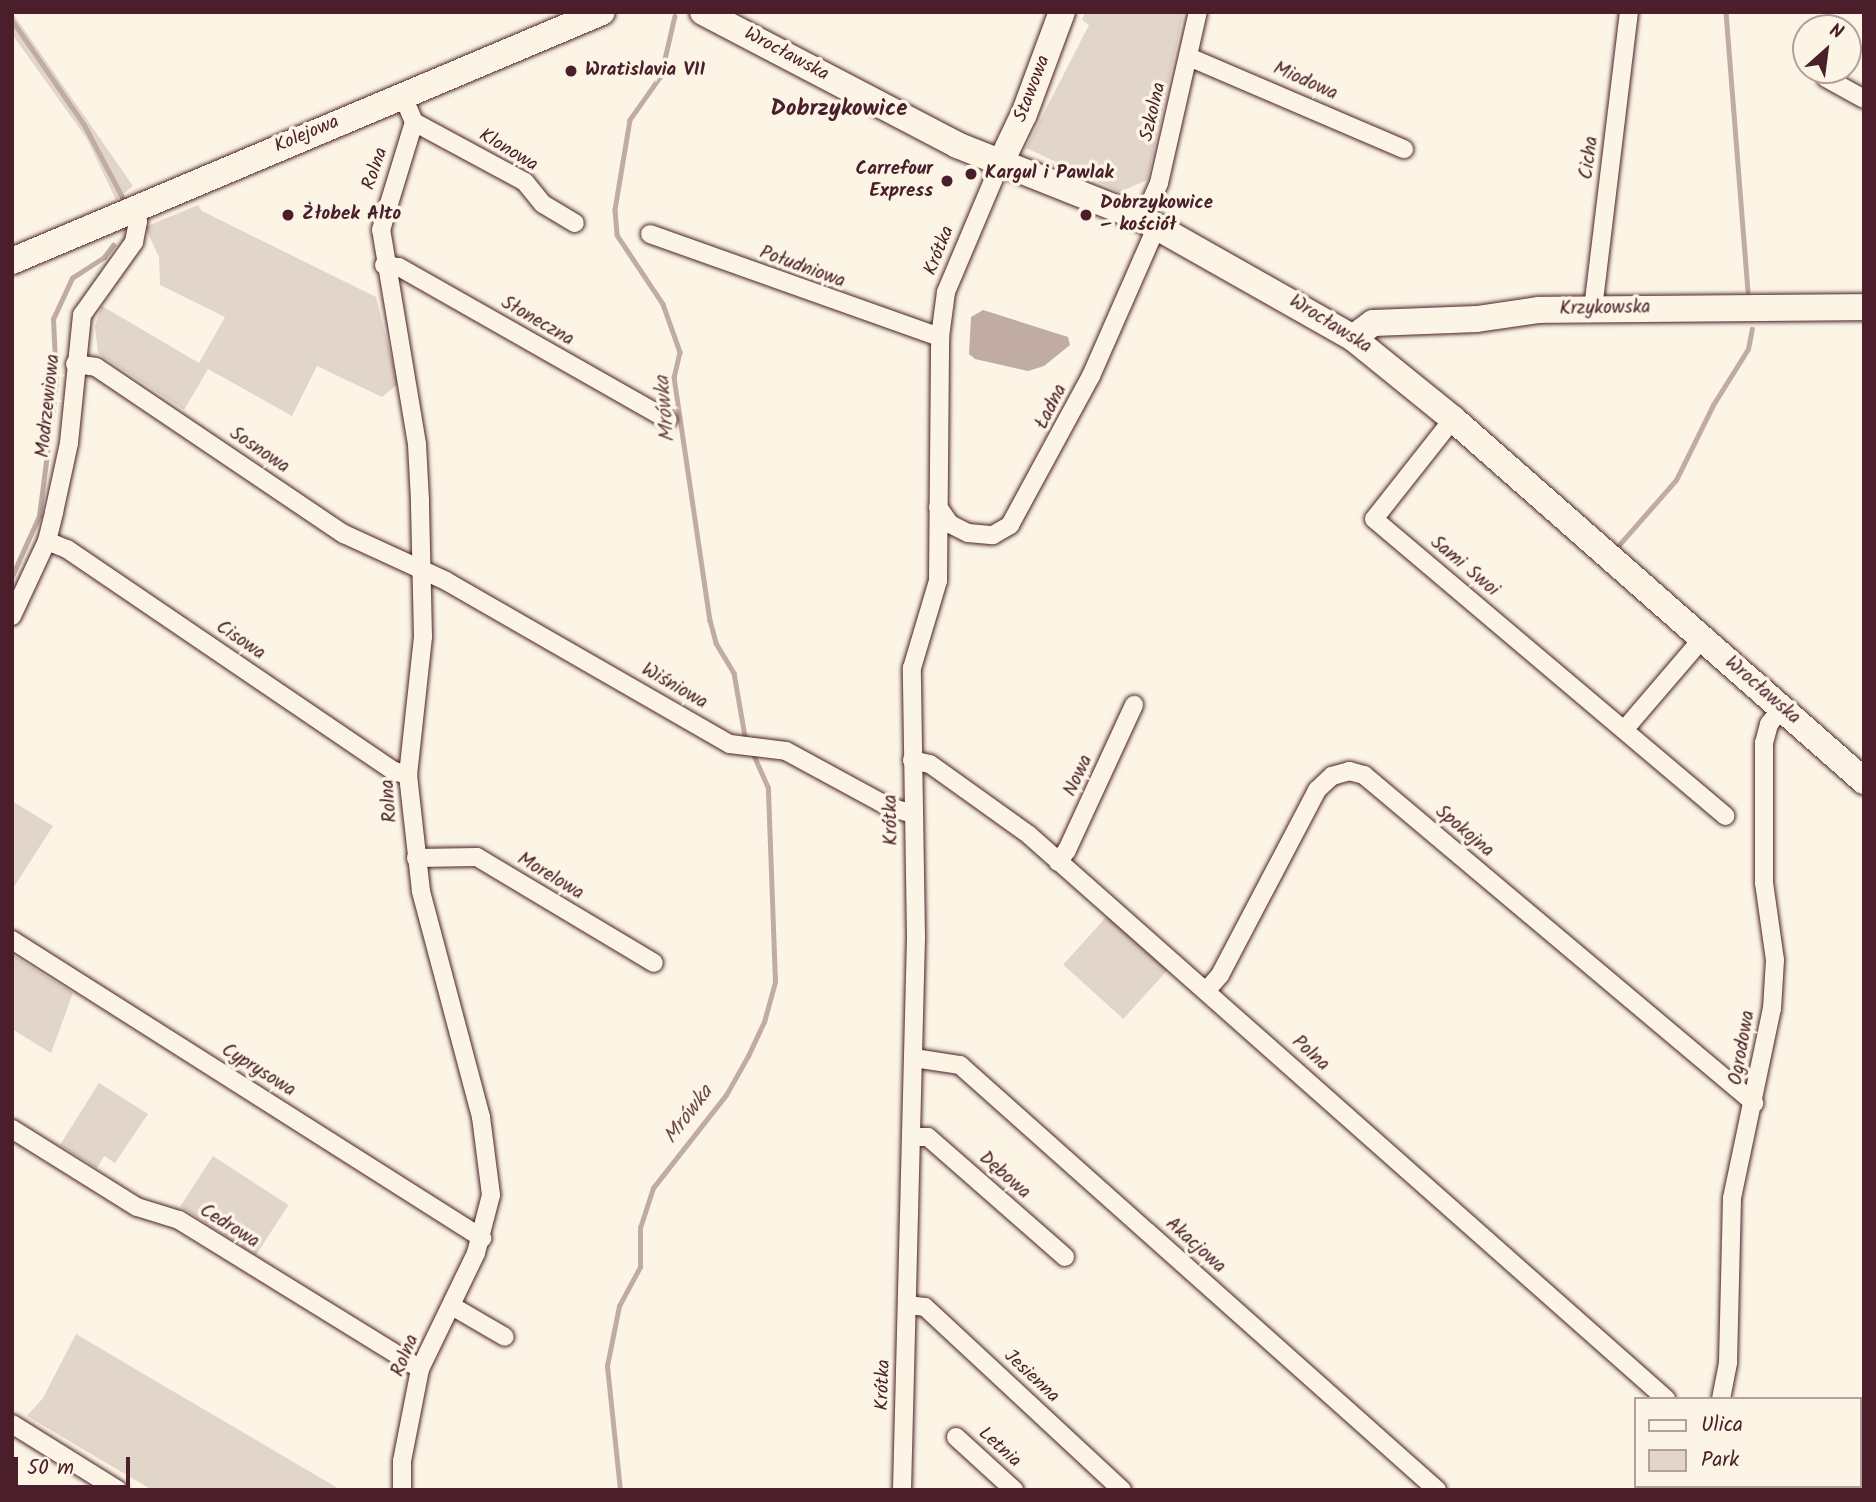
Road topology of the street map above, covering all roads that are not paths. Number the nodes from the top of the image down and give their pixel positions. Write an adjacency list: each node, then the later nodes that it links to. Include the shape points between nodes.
1 (603, 12): 8 (street, Kolejowa)
2 (703, 12): 12 (street, Wrocławska, via 914,124)
3 (1062, 12): 12 (street, Stawowa)
4 (1198, 12): 6 (street, Szkolna)
5 (1629, 12): 20 (street, Cicha)
6 (1189, 57): 11 (street, Miodowa); 14 (street, Szkolna)
7 (1837, 84): 9 (street)
8 (402, 94): 10 (street); 13 (street, Kolejowa)
9 (1864, 99)
10 (414, 122): 15 (street, Klonowa, via 525,182 543,204); 18 (street, Rolna, via 382,220)
11 (1404, 149)
12 (1000, 164): 14 (street, Wrocławska); 21 (street, Krótka, via 950,276)
13 (133, 209): 17 (street, Kolejowa); 23 (street, Modrzewiowa, via 138,221 136,238 86,307)
14 (1150, 222): 22 (street, Wrocławska); 27 (street, Ładna, via 1102,354 1016,515 993,535)
15 (575, 223)
16 (650, 234): 21 (street, Południowa)
17 (12, 261)
18 (384, 265): 25 (street, Słoneczna, via 399,268); 30 (street, Rolna, via 417,444)
19 (1864, 307): 20 (street, Krzykowska)
20 (1593, 309): 22 (street, Krzykowska, via 1373,323)
21 (940, 337): 26 (street, Krótka)
22 (1353, 338): 24 (street, Wrocławska)
23 (75, 364): 28 (street, Modrzewiowa, via 69,443); 30 (street, Sosnowa, via 96,367 344,534)
24 (1453, 419): 32 (street, Wrocławska); 35 (street, Sami Swoi, via 1374,519)
25 (668, 420)
26 (938, 507): 27 (street, via 950,524); 29 (street, Krótka)
27 (968, 533): 29 (street, Ładna)
28 (47, 541): 31 (street, Modrzewiowa); 37 (street, Cisowa, via 67,549 394,771)
29 (938, 546): 36 (street, Krótka, via 938,581 912,668)
30 (421, 571): 37 (street, Rolna, via 423,637); 39 (street, Wiśniowa, via 730,744 786,751 889,807)
31 (12, 616)
32 (1702, 639): 34 (street, Wrocławska); 35 (street)
33 (1134, 705): 42 (street, Nowa, via 1068,850)
34 (1782, 708): 38 (street, Wrocławska); 47 (street, Ogrodowa, via 1769,724 1764,743 1764,883 1775,960 1772,1009)
35 (1624, 730): 40 (street, Sami Swoi)
36 (912, 760): 39 (street, Krótka); 42 (street, Polna, via 930,764 992,807)
37 (408, 775): 41 (street, Rolna)
38 (1864, 781)
39 (913, 814): 46 (street, Krótka)
40 (1725, 816)
41 (416, 858): 44 (street, Morelowa, via 477,857); 50 (street, Rolna, via 489,1155 491,1195)
42 (1058, 862): 45 (street, Polna)
43 (12, 940): 50 (street, Cyprysowa)
44 (654, 963)
45 (1207, 990): 47 (street, Spokojna, via 1220,975 1317,790 1332,776 1349,771 1363,775); 56 (street, Polna)
46 (914, 1058): 49 (street, Krótka); 65 (street, Akacjowa, via 960,1065)
47 (1754, 1102): 57 (street, Ogrodowa, via 1732,1198 1728,1362)
48 (12, 1129): 55 (street, Cedrowa, via 137,1207 179,1220)
49 (912, 1137): 51 (street, Dębowa, via 928,1138); 52 (street, Krótka)
50 (482, 1238): 53 (street, Rolna)
51 (1065, 1257)
52 (907, 1305): 62 (street, Krótka); 64 (street, Jesienna, via 925,1307)
53 (452, 1306): 54 (street); 55 (street, Rolna)
54 (505, 1337)
55 (420, 1370): 61 (street, Rolna, via 402,1461)
56 (1664, 1397)
57 (1721, 1397)
58 (12, 1424): 60 (street)
59 (957, 1437): 63 (street, Letnia)
60 (118, 1490)
61 (402, 1490)
62 (902, 1490)
63 (1014, 1490)
64 (1122, 1490)
65 (1437, 1490)

